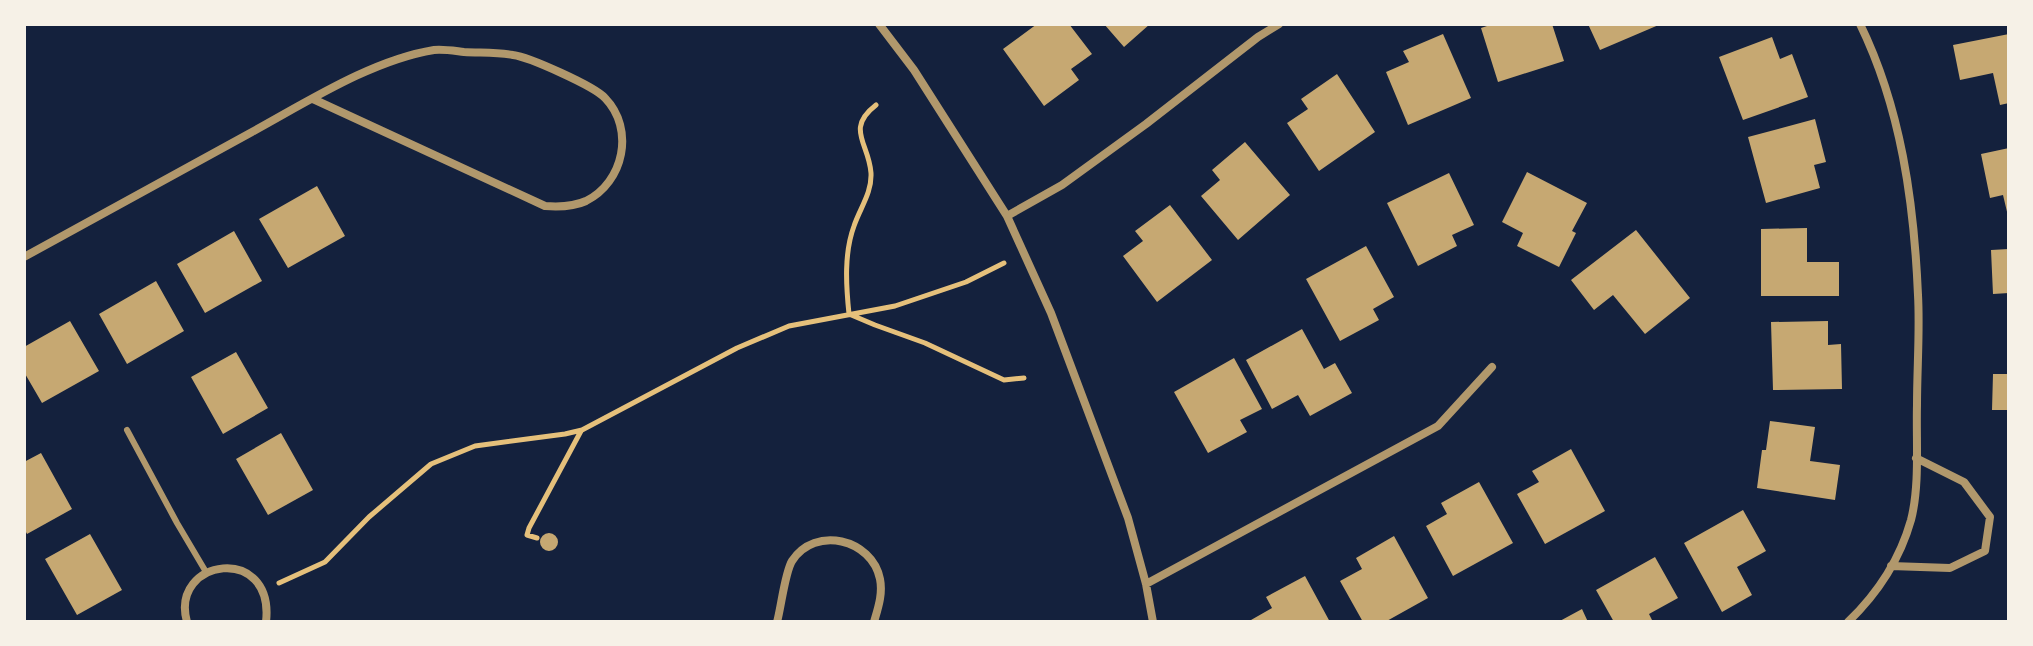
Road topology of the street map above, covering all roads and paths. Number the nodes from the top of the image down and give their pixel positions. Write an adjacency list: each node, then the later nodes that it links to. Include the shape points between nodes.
1 (879, 24): 6 (street)
2 (1279, 24): 6 (street, via 1062,185)
3 (1860, 24): 14 (street, via 1882,72 1906,169 1918,298)
4 (313, 99): 4 (street, via 380,65 436,50 516,55 605,98 617,115 622,155 615,174 585,202 545,206); 7 (street)
5 (876, 105): 9 (path, via 864,114 859,128 871,170 848,247)
6 (1007, 216): 18 (street, via 1051,313 1128,518)
7 (24, 257)
8 (1004, 263): 9 (path, via 895,306)
9 (849, 314): 11 (path, via 1004,380); 13 (path, via 789,326 737,348)
10 (1492, 367): 18 (street, via 1438,426)
11 (1024, 378)
12 (127, 430): 17 (lane)
13 (581, 430): 15 (path, via 529,528 527,535); 19 (path, via 475,446 431,464 325,562)
14 (1916, 458): 16 (street, via 1911,518); 16 (street, via 1964,482 1990,517 1985,551 1950,568)
15 (537, 538)
16 (1891, 566): 25 (street)
17 (206, 572): 19 (street, via 238,569); 20 (street, via 186,597)
18 (1146, 584): 24 (street)
19 (263, 590): 21 (street)
20 (187, 622)
21 (266, 622)
22 (777, 622): 23 (street, via 790,562 816,542 832,540 849,543 874,563 881,595)
23 (874, 622)
24 (1153, 622)
25 (1848, 622)

